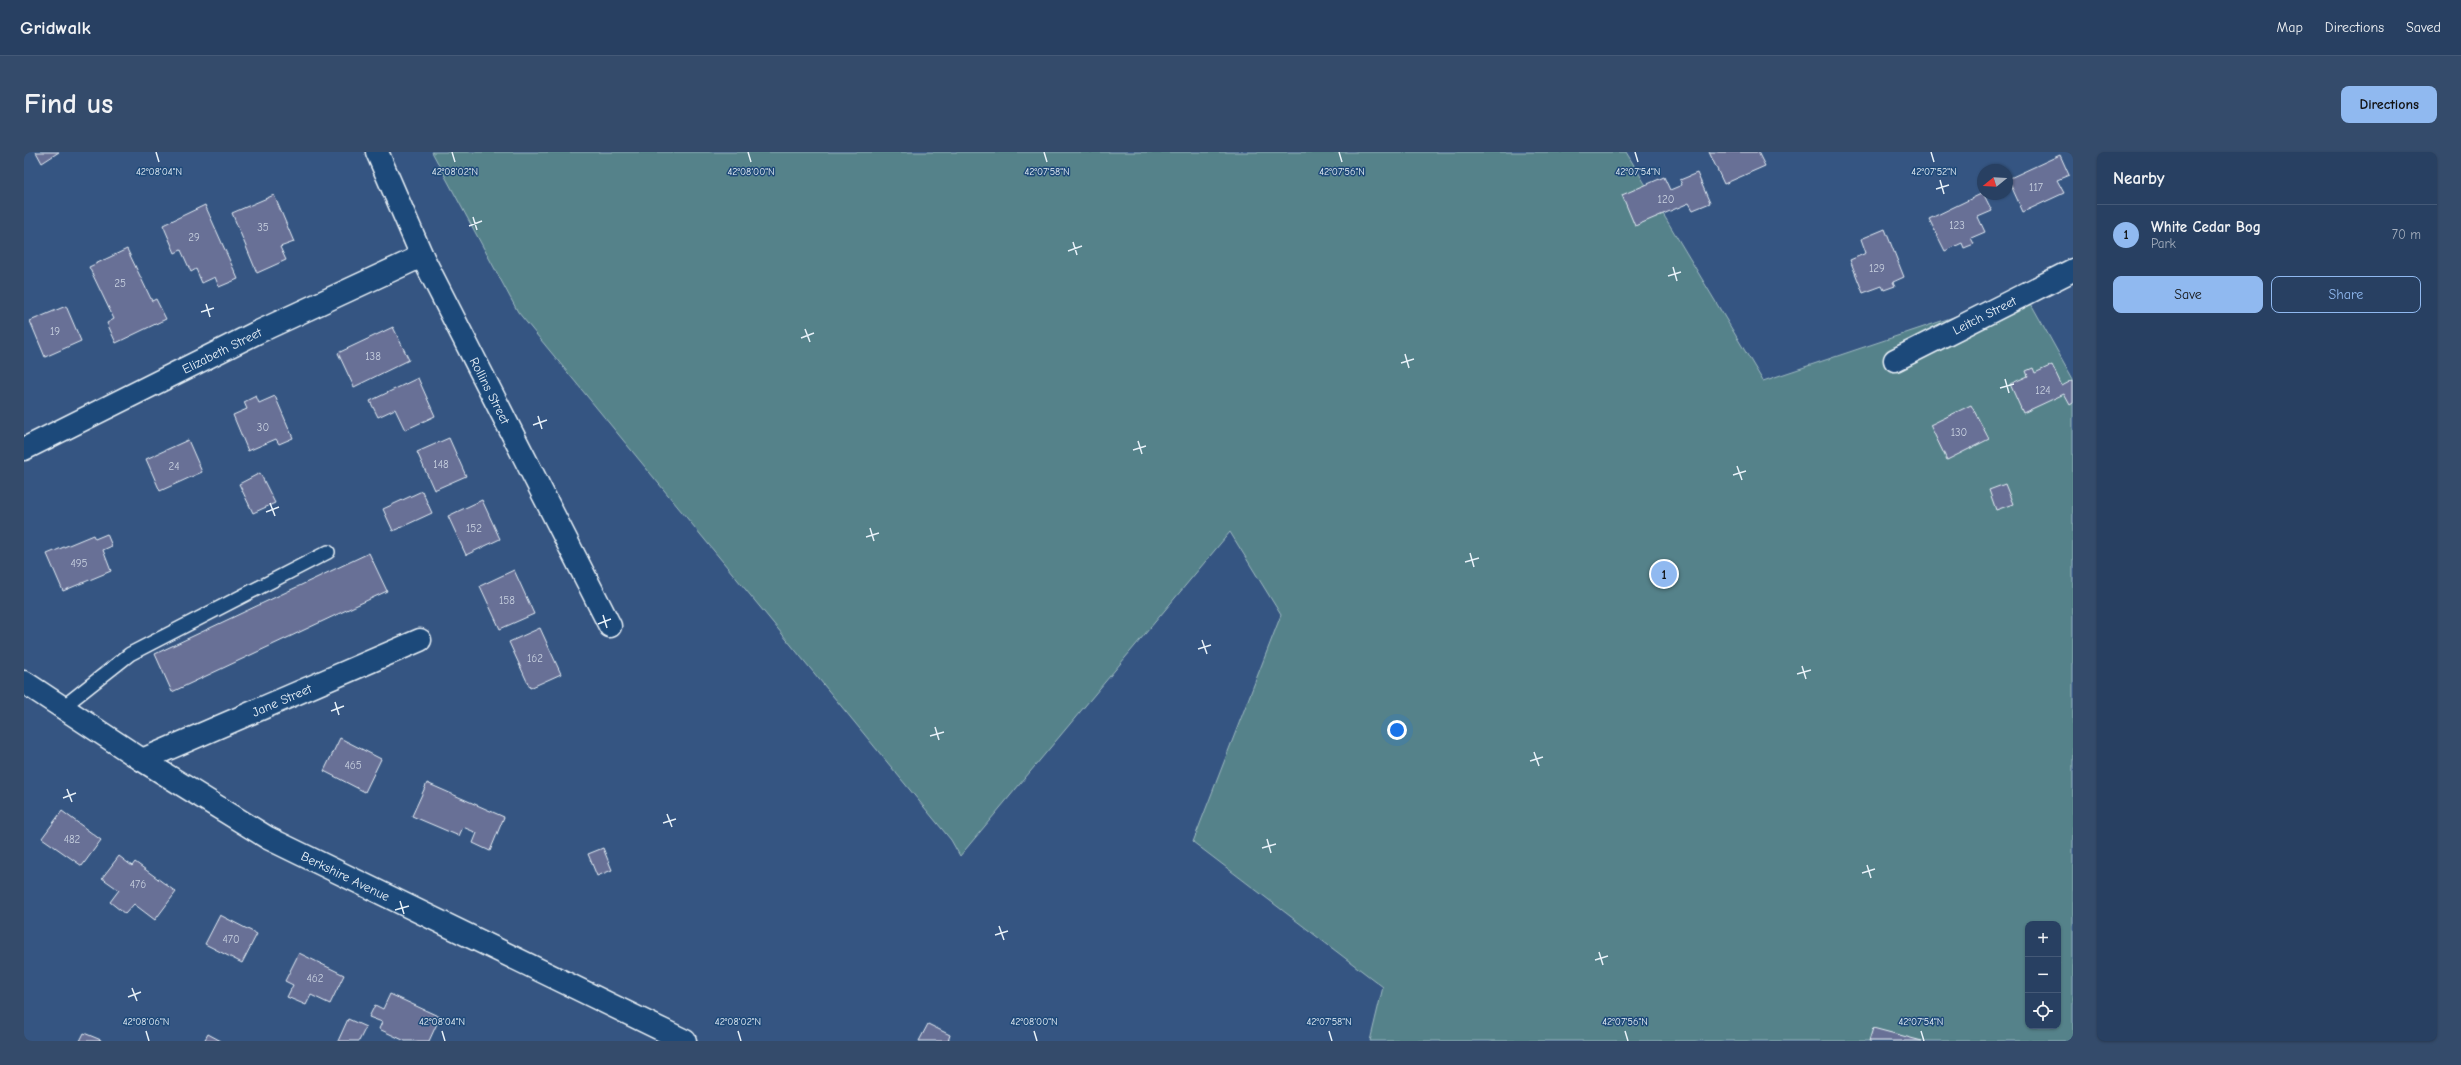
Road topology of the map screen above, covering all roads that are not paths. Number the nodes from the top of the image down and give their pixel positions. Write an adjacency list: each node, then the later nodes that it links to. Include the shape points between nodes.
1 (377, 152): 2 (street, Rollins Street)
2 (422, 256): 5 (street, Elizabeth Street, via 256,333); 7 (street, Rollins Street)
3 (2073, 270): 4 (street, Leitch Street)
4 (1895, 360)
5 (24, 448)
6 (328, 552): 10 (lane, via 130,654)
7 (610, 626)
8 (420, 640): 11 (street, Jane Street)
9 (24, 682): 10 (street, Berkshire Avenue)
10 (63, 707): 11 (street, Berkshire Avenue)
11 (142, 760): 12 (street, Berkshire Avenue, via 268,838)
12 (684, 1041)

